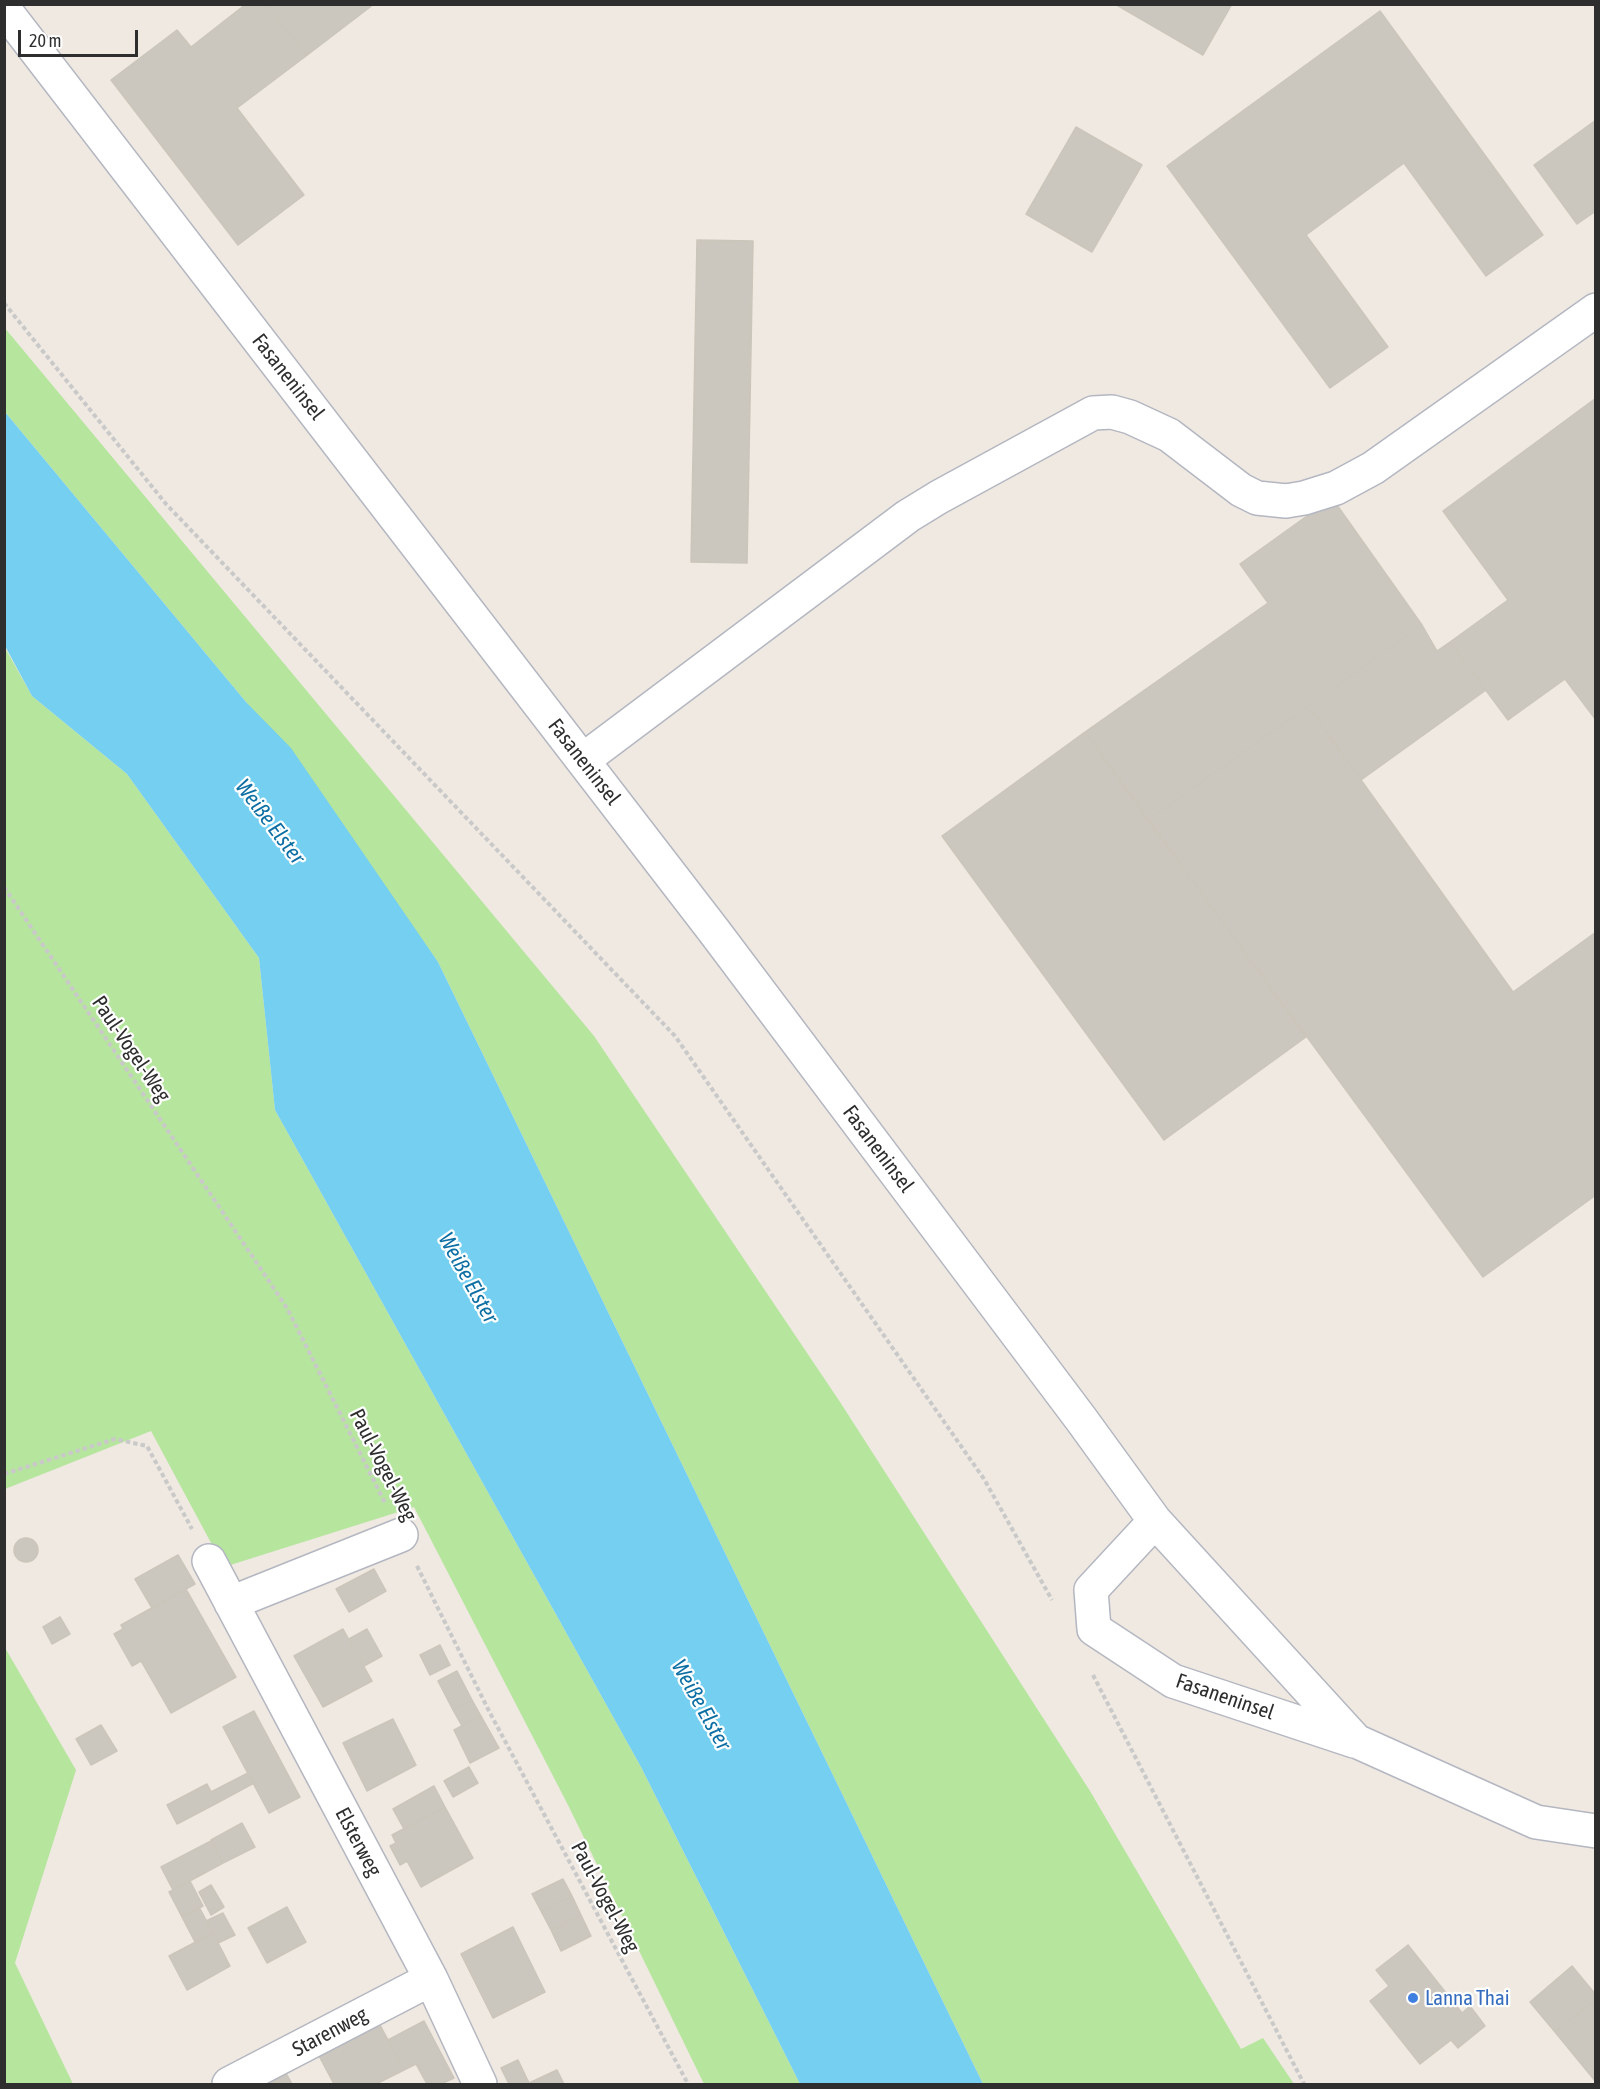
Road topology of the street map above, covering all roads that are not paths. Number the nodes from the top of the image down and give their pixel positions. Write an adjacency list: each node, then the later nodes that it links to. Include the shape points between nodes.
1 (4, 9): 3 (street, Fasaneninsel)
2 (1596, 310): 3 (street, via 1373,468 1336,488 1304,498 1257,498 1169,435 1112,412 1093,414 908,516)
3 (583, 760): 4 (street, Fasaneninsel)
4 (1155, 1521): 8 (street, Fasaneninsel); 8 (street, Fasaneninsel, via 1091,1590 1094,1629 1173,1681)
5 (401, 1535): 7 (street)
6 (209, 1561): 7 (street, Elsterweg)
7 (231, 1603): 10 (street, Elsterweg)
8 (1356, 1741): 9 (street, Fasaneninsel, via 1536,1822)
9 (1596, 1831)
10 (431, 1979): 11 (street, Starenweg); 12 (street, Elsterweg)
11 (229, 2085)
12 (480, 2085)

